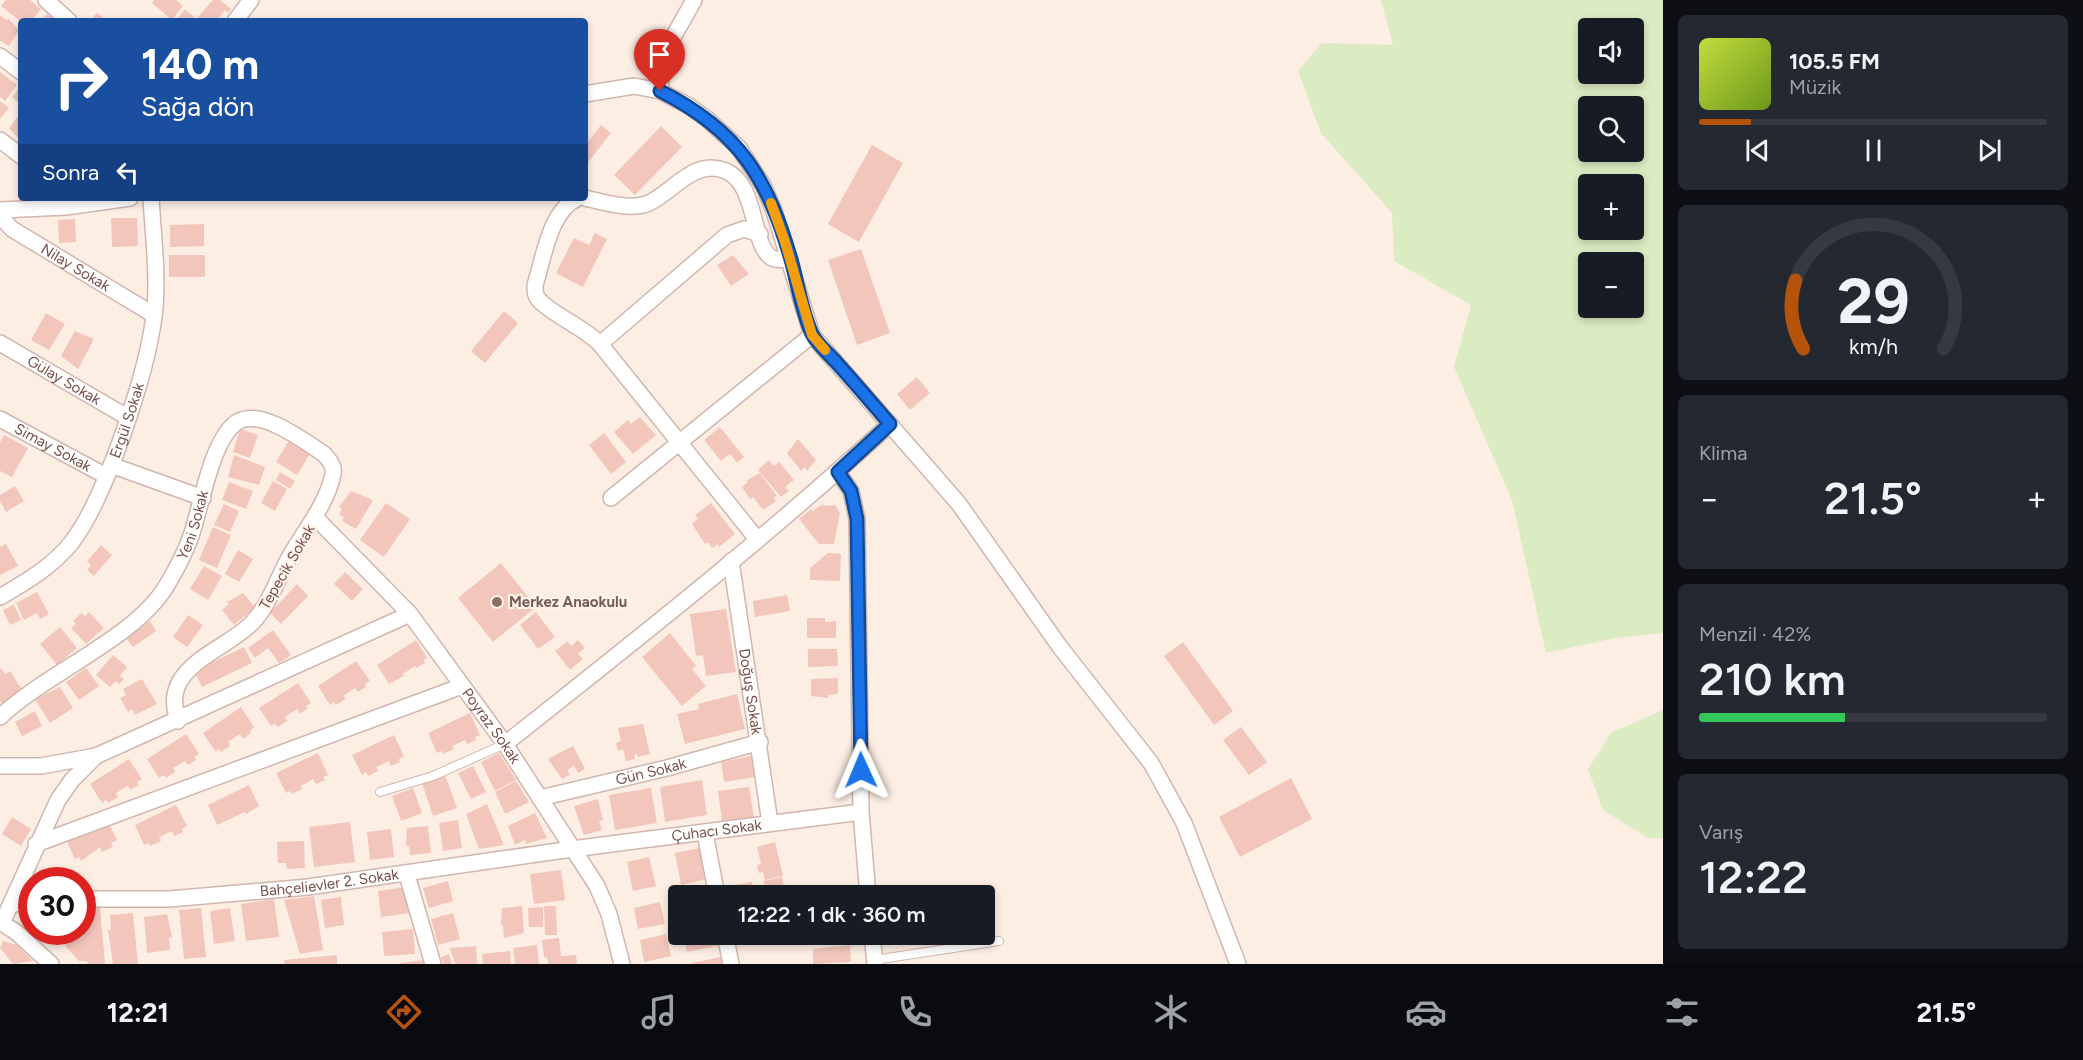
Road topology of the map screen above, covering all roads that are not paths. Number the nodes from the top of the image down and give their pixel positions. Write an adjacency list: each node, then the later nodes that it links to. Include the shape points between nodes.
1 (46, 0): 4 (street)
2 (694, 0): 8 (street, via 662,57)
3 (243, 3): 5 (street)
4 (66, 18)
5 (236, 18)
6 (0, 56): 7 (street)
7 (18, 70)
8 (660, 91): 9 (street, via 634,86); 20 (street, via 689,106 739,148 763,185)
9 (588, 94)
10 (0, 140): 11 (street)
11 (18, 154)
12 (588, 198): 19 (street, via 639,206 689,174 716,168 732,174 739,182)
13 (82, 201): 16 (street)
14 (151, 201): 21 (street, Ergül Sokak)
15 (570, 201): 24 (street, via 554,226 535,294 540,302)
16 (66, 202): 17 (street)
17 (0, 210)
18 (0, 216): 21 (street, Nilay Sokak, via 12,230)
19 (760, 234): 20 (street, via 767,254); 24 (street, via 744,229 727,235)
20 (790, 259): 22 (street)
21 (154, 315): 25 (street, Ergül Sokak)
22 (812, 335): 27 (street); 28 (street)
23 (0, 343): 25 (street, Gülay Sokak)
24 (600, 344): 28 (street)
25 (127, 417): 29 (street, Ergül Sokak)
26 (0, 419): 29 (street, Simay Sokak)
27 (890, 424): 30 (street); 67 (street, via 959,504 1060,647 1161,779 1184,823)
28 (678, 442): 32 (street); 34 (street)
29 (108, 471): 31 (street, Simay Sokak); 36 (street, Ergül Sokak, via 72,542 40,572)
30 (838, 472): 34 (street); 47 (street, via 851,491 857,519)
31 (203, 498): 33 (street, Yeni Sokak, via 228,431 241,420 260,417 331,462 334,474); 39 (street, Yeni Sokak, via 180,562 152,605)
32 (611, 498)
33 (315, 517): 37 (street, Poyraz Sokak); 40 (street, Tepecik Sokak, via 259,615 181,679 174,698)
34 (757, 539): 35 (street)
35 (732, 561): 41 (street, Doğuş Sokak); 42 (street)
36 (0, 597)
37 (410, 614): 38 (street, Poyraz Sokak); 40 (street)
38 (462, 686): 42 (street, Poyraz Sokak); 50 (street)
39 (0, 717)
40 (178, 721): 43 (street)
41 (760, 742): 46 (street, Gün Sokak); 48 (street, Doğuş Sokak)
42 (505, 744): 45 (lane, via 433,776); 46 (street, Poyraz Sokak)
43 (96, 756): 44 (street, via 40,766); 50 (street, via 58,800)
44 (0, 766)
45 (380, 792)
46 (540, 798): 51 (street, Poyraz Sokak)
47 (861, 812): 48 (street, Çuhacı Sokak); 54 (street)
48 (770, 823): 49 (street, Çuhacı Sokak)
49 (705, 833): 51 (street, Çuhacı Sokak); 53 (street)
50 (36, 844): 57 (street)
51 (572, 849): 52 (street, Bahçelievler 2. Sokak); 65 (street, Poyraz Sokak, via 603,898)
52 (407, 874): 55 (street, Bahçelievler 2. Sokak, via 308,887 169,898); 64 (street)
53 (715, 885)
54 (867, 885)
55 (96, 899)
56 (18, 903): 57 (street)
57 (13, 904): 58 (street)
58 (1, 922): 63 (street)
59 (999, 941): 62 (lane)
60 (727, 945): 66 (street)
61 (873, 945): 62 (street)
62 (875, 962)
63 (51, 964)
64 (433, 964)
65 (622, 964)
66 (731, 964)
67 (1238, 964)

